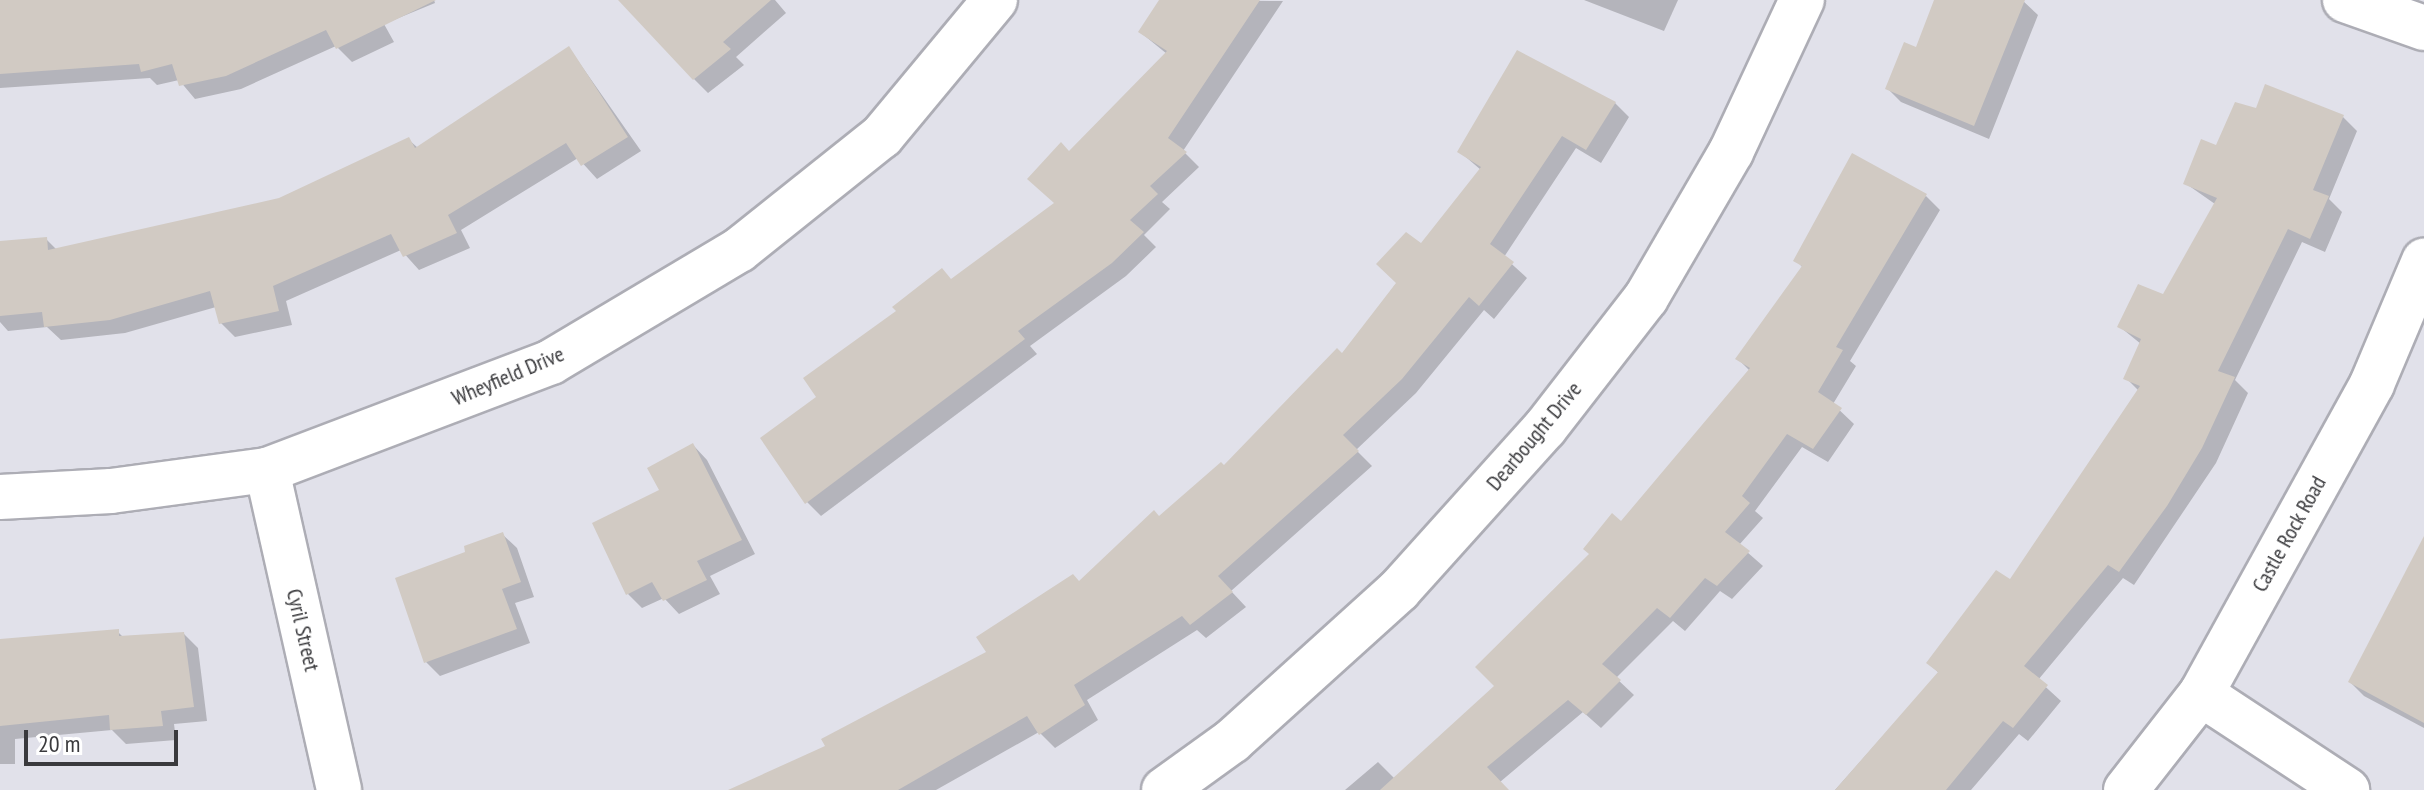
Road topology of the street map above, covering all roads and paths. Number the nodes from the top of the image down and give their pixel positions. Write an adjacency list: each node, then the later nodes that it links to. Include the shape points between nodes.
1 (995, 0): 6 (street, Wheyfield Drive, via 882,136 739,250 551,362)
2 (1802, 0): 10 (street, Dearbought Drive, via 1731,152 1646,298 1545,428 1399,590 1232,741)
3 (2345, 0): 4 (street)
4 (2424, 28)
5 (2424, 261): 8 (street, Castle Rock Road, via 2372,384)
6 (267, 470): 7 (street, Wheyfield Drive, via 111,491); 9 (street, Cyril Street)
7 (0, 497)
8 (2201, 694): 11 (street, Castle Rock Road); 12 (street)
9 (339, 790)
10 (1164, 790)
11 (2126, 790)
12 (2347, 790)

